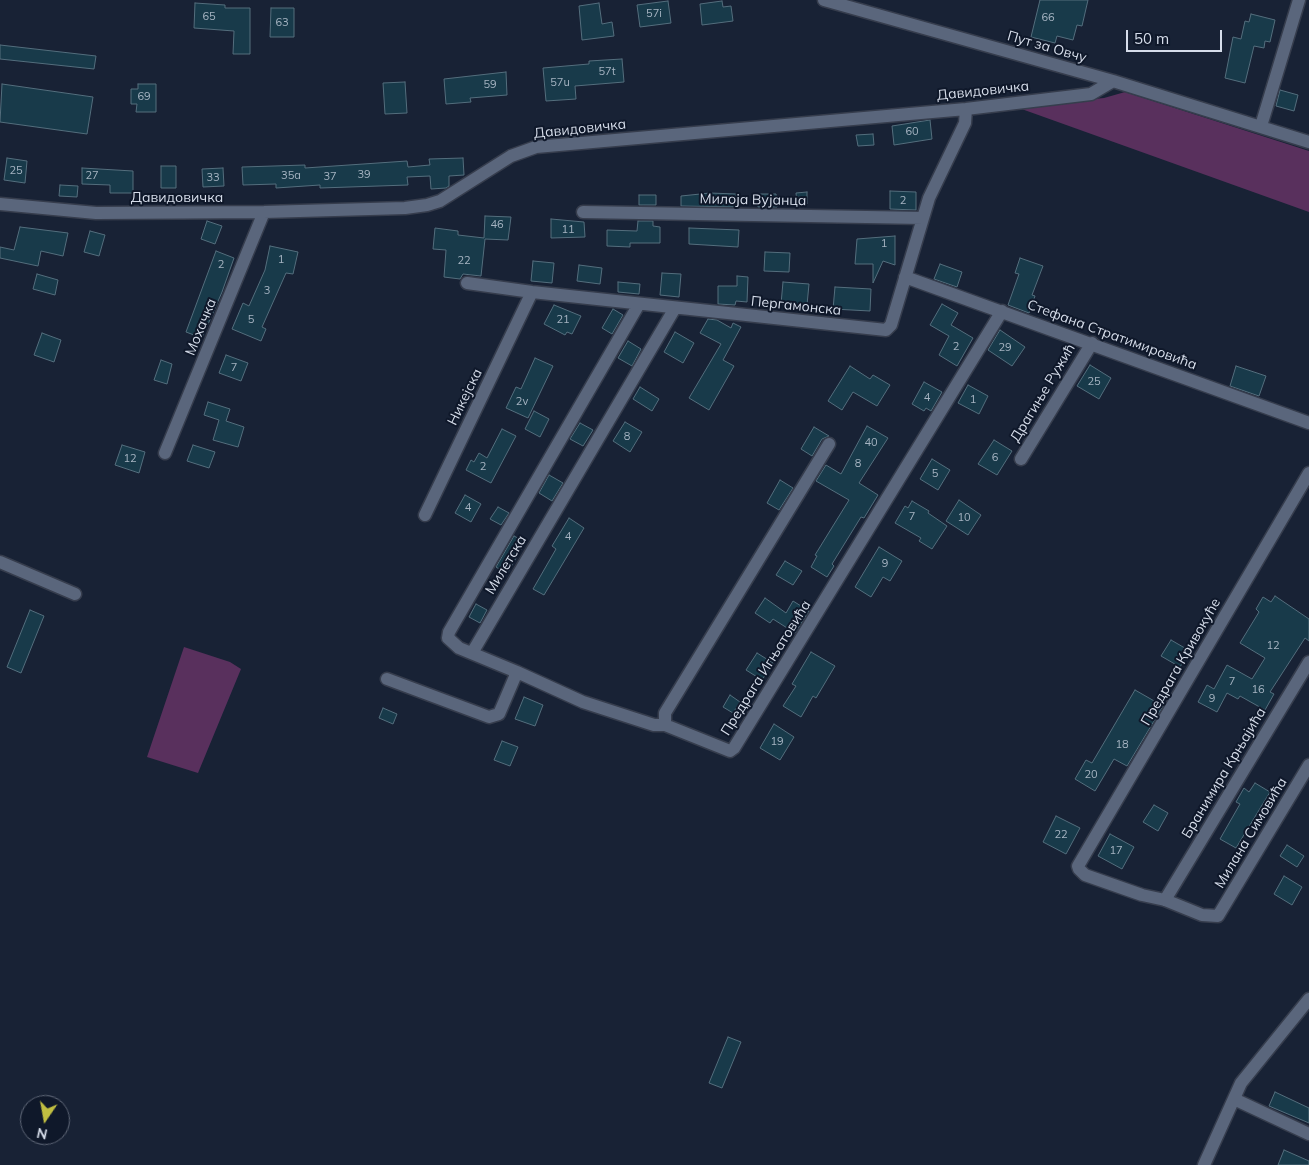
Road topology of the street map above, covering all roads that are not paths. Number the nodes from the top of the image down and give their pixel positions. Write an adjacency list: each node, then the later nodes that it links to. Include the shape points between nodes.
1 (825, 0): 3 (street, Пут за Овчу)
2 (1299, 0): 5 (street)
3 (1113, 81): 4 (street, Давидовичка, via 1091,94); 5 (street, Пут за Овчу)
4 (966, 109): 8 (street, Давидовичка, via 544,146 511,156 451,195 427,205); 10 (street, Пергамонска, via 965,123 934,186)
5 (1261, 126): 6 (street, Пут за Овчу)
6 (1309, 142)
7 (0, 204): 8 (street, Давидовичка, via 96,213)
8 (264, 212): 20 (street, Мохачка)
9 (583, 212): 10 (street, Милоја Вујанца)
10 (923, 218): 11 (street, Пергамонска)
11 (905, 277): 15 (street, Пергамонска, via 892,324 881,331); 16 (street, Стефана Стратимировића)
12 (467, 283): 13 (street, Пергамонска)
13 (532, 292): 14 (street, Пергамонска); 23 (street, Никејска)
14 (638, 304): 15 (street, Пергамонска); 26 (street, via 449,632 448,638 453,644)
15 (676, 308): 26 (street, Милетска)
16 (1002, 311): 17 (street, Стефана Стратимировића); 30 (street, Предрага Игњатовића, via 734,748 730,751)
17 (1092, 343): 18 (street, Стефана Стратимировића); 21 (street, Драгиње Ружић)
18 (1309, 424)
19 (829, 444): 30 (street, via 665,713)
20 (165, 453)
21 (1020, 460)
22 (1309, 473): 32 (street, Предрага Кривокуће, via 1078,866 1084,875)
23 (425, 515)
24 (0, 562): 25 (street)
25 (75, 594)
26 (472, 652): 28 (street)
27 (1309, 662): 32 (street, Бранимира Крњајића)
28 (517, 672): 29 (street, via 504,707 495,717); 30 (street, via 584,702 654,725)
29 (387, 679)
30 (665, 725)
31 (1309, 765): 32 (street, Милана Симовића, via 1218,916 1202,914)
32 (1165, 900)
33 (1309, 999): 34 (street, via 1248,1072)
34 (1234, 1099): 35 (street); 36 (street)
35 (1309, 1134)
36 (1204, 1165)

